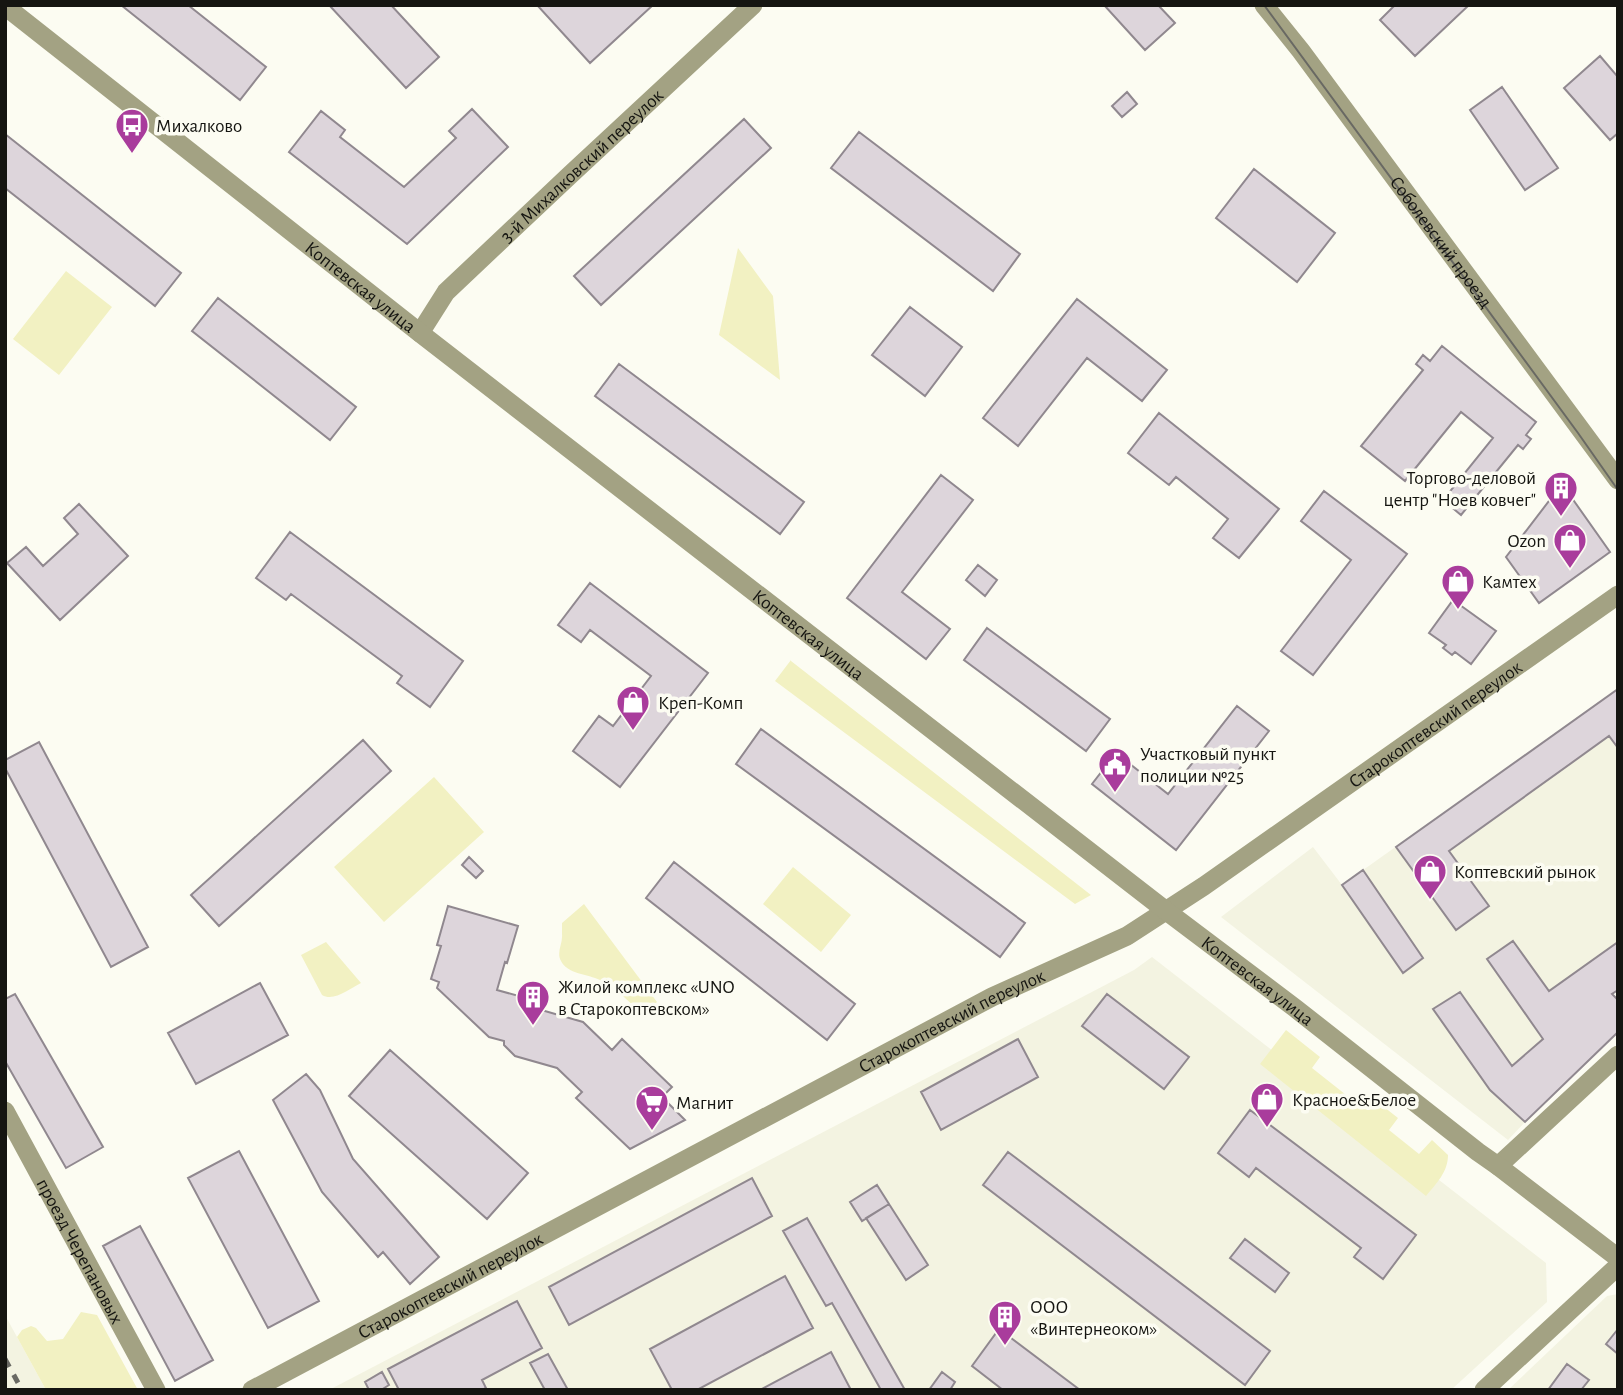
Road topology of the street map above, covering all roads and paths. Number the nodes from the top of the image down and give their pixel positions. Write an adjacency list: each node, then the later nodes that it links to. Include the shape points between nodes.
1 (753, 5): 4 (street, 3-й Михалковский переулок, via 446,292)
2 (1264, 5): 5 (street, Соболевский проезд)
3 (5, 6): 4 (street, Коптевская улица)
4 (420, 333): 7 (street, Коптевская улица)
5 (1618, 480)
6 (1618, 595): 7 (street, Старокоптевский переулок)
7 (1166, 910): 10 (street, Коптевская улица); 14 (street, Старокоптевский переулок, via 1126,936 992,998)
8 (1618, 1055): 10 (street)
9 (5, 1111): 13 (street, проезд Черепановых)
10 (1498, 1166): 11 (street, Коптевская улица)
11 (1618, 1258)
12 (1618, 1266): 15 (street)
13 (156, 1390)
14 (252, 1390)
15 (1484, 1390)

